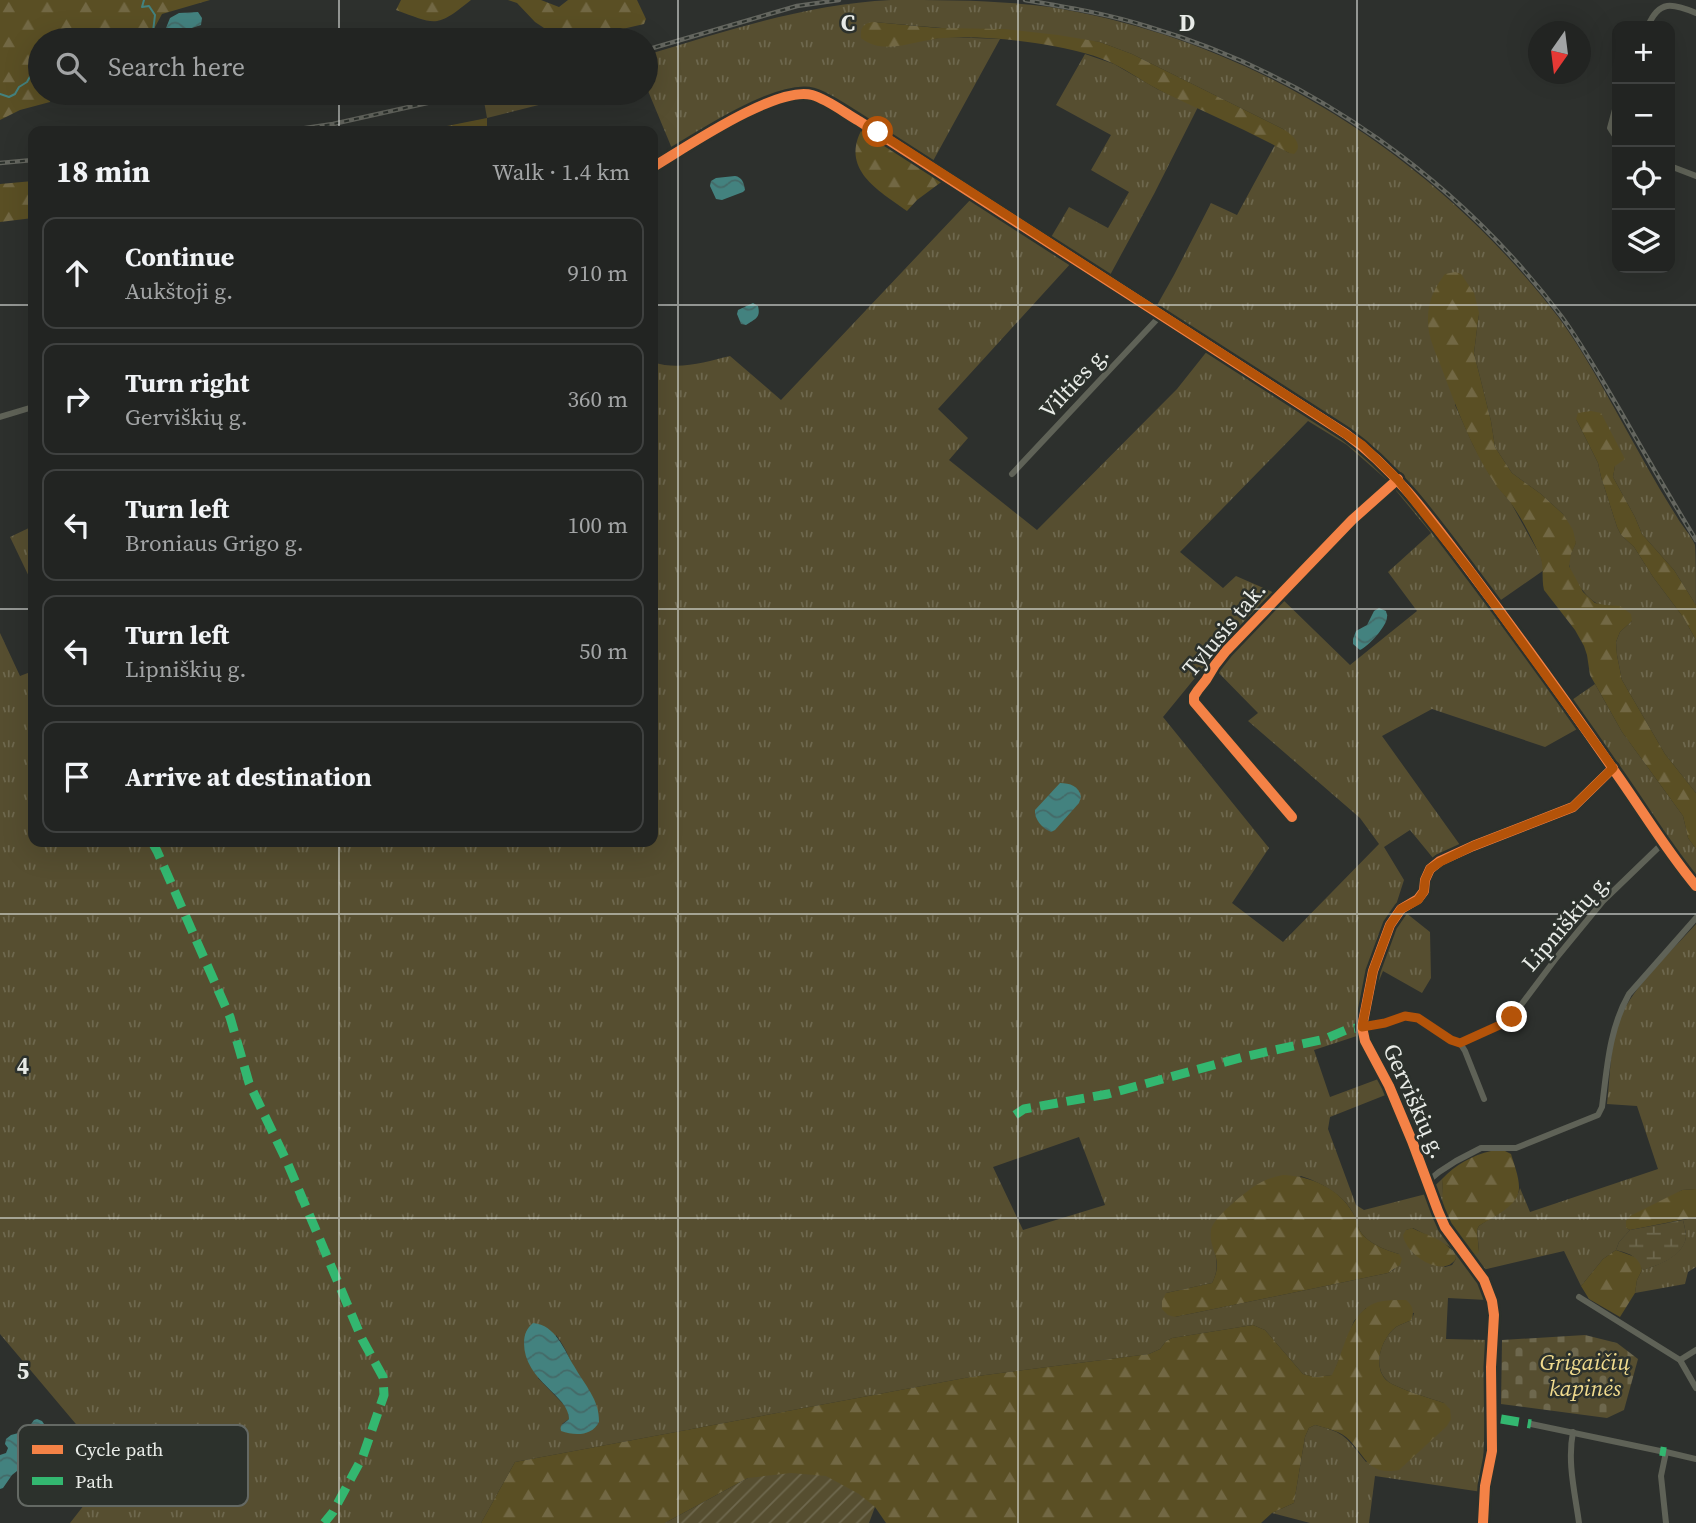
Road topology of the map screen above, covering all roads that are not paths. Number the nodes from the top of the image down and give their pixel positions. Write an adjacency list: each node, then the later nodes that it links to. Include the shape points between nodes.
1 (1672, 2): 2 (street); 3 (street, via 1657,10)
2 (1696, 13)
3 (1651, 21)
4 (658, 164): 7 (street, via 737,116 788,96 813,95)
5 (1675, 168): 6 (street)
6 (1696, 176)
7 (1161, 314): 10 (street, Vilties g.); 11 (street, via 1346,433)
8 (28, 409): 9 (street)
9 (0, 417)
10 (1012, 474)
11 (1398, 480): 12 (street, via 1486,592); 13 (street, Tylusis tak., via 1352,520 1226,651 1194,696 1194,702)
12 (1613, 768): 14 (street); 17 (street, Gerviškių g., via 1573,807 1473,846 1430,869 1418,900 1401,909 1390,925 1373,971)
13 (1292, 817)
14 (1663, 843): 15 (street); 18 (street, Lipniškių g., via 1603,901 1512,1017)
15 (1696, 886)
16 (1696, 918): 20 (street, via 1621,1008 1598,1115 1516,1148 1481,1148)
17 (1362, 1027): 18 (street, via 1405,1016 1418,1018); 20 (street, Gerviškių g.)
18 (1460, 1043): 19 (street)
19 (1484, 1099)
20 (1427, 1182): 25 (street, Gerviškių g., via 1445,1227 1489,1290 1494,1315)
21 (1579, 1297): 23 (street)
22 (1696, 1350): 23 (street)
23 (1680, 1360): 24 (street)
24 (1696, 1388)
25 (1492, 1419): 26 (street); 31 (street, Gerviškių g.)
26 (1501, 1419)
27 (1531, 1424): 28 (street)
28 (1573, 1433): 29 (street); 32 (street, via 1571,1468)
29 (1663, 1451): 30 (street); 33 (street)
30 (1696, 1459)
31 (1483, 1523)
32 (1579, 1523)
33 (1666, 1523)

